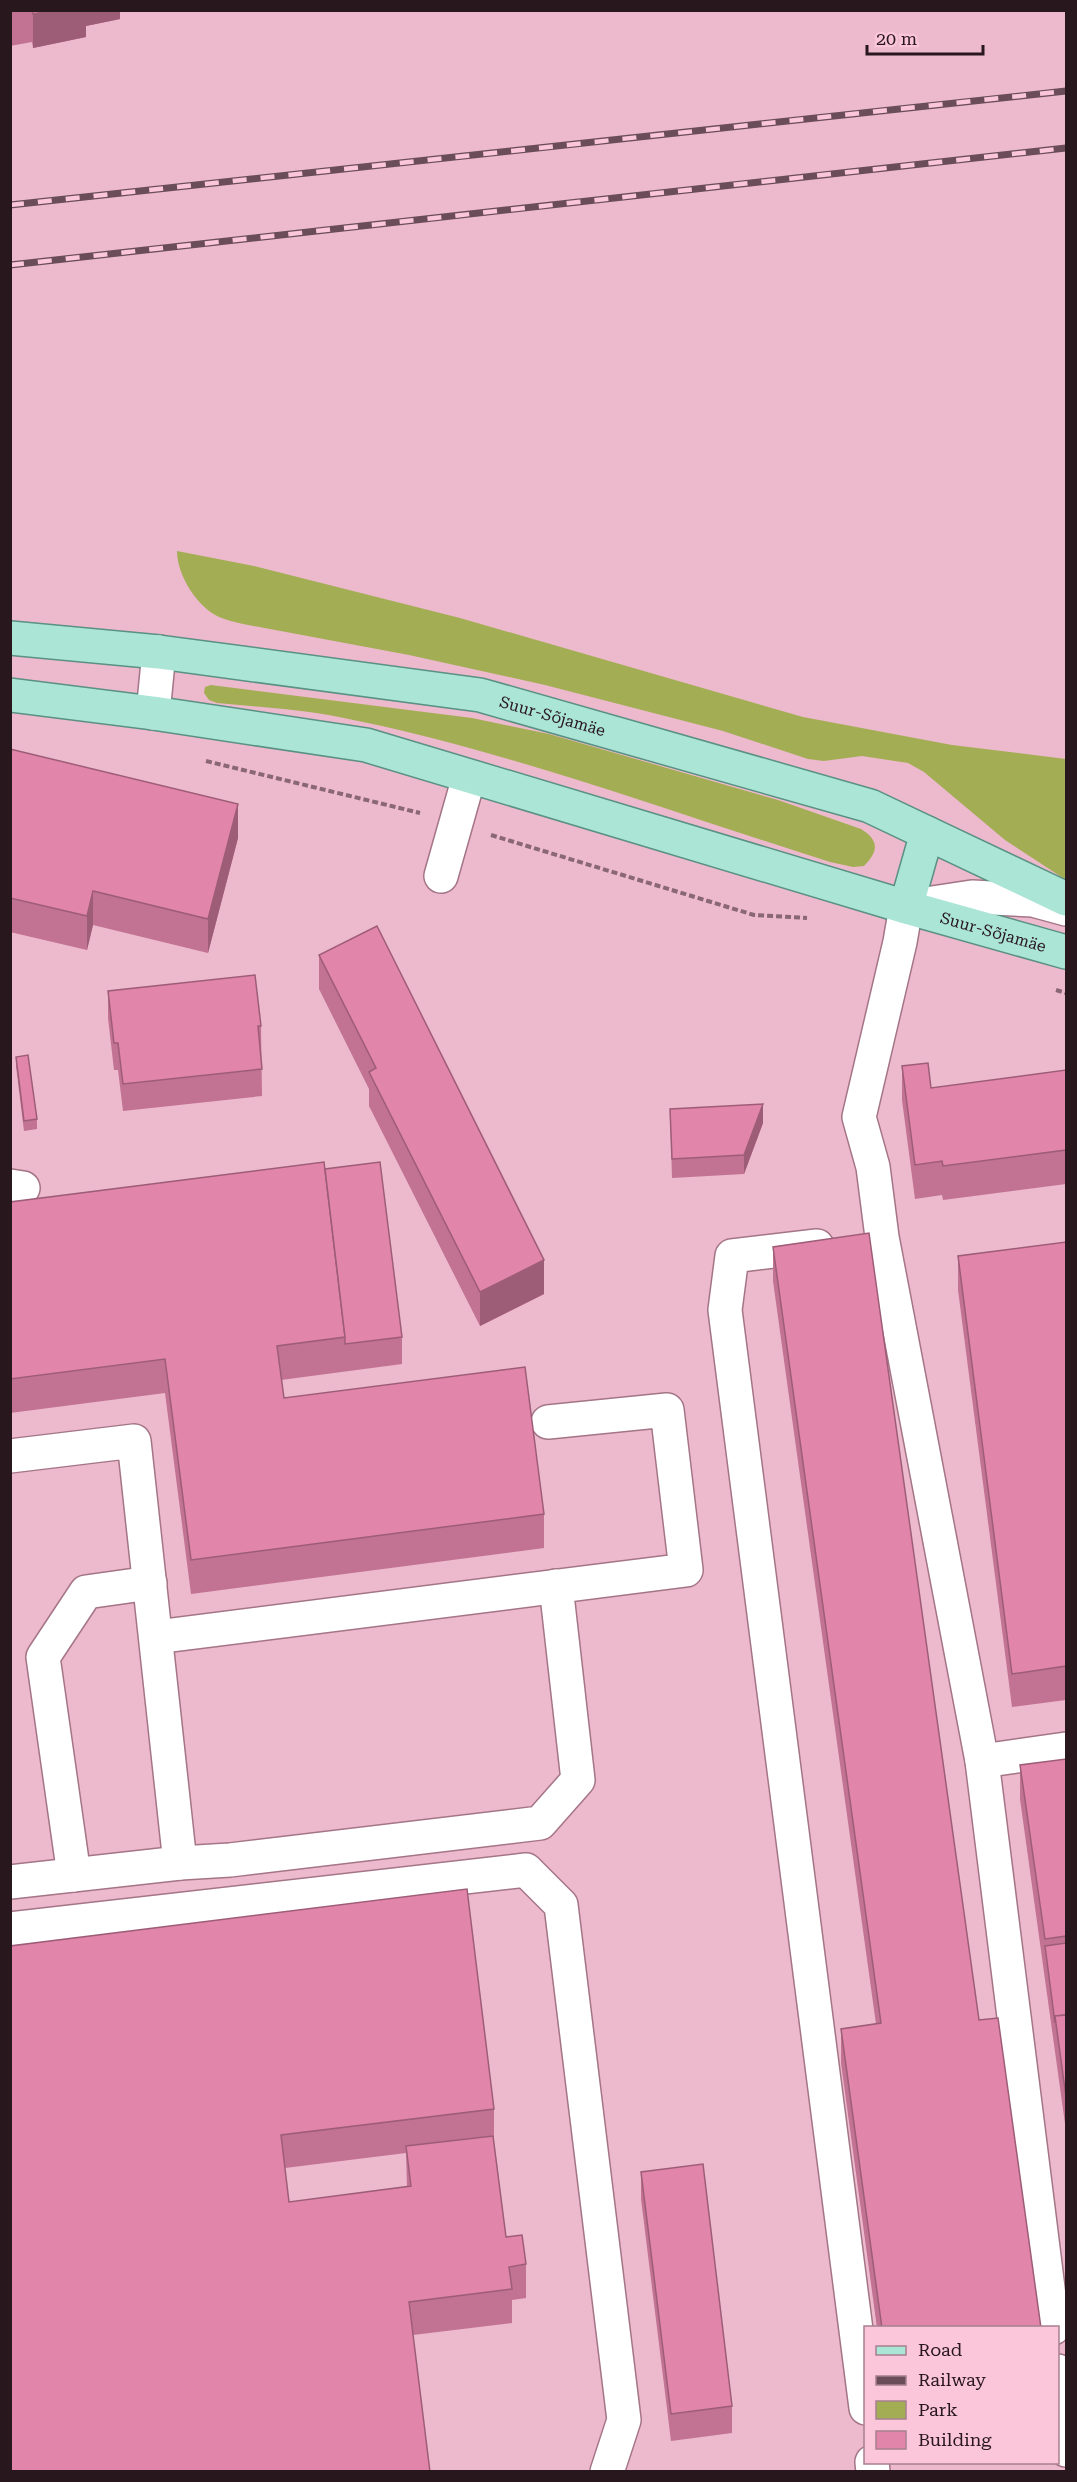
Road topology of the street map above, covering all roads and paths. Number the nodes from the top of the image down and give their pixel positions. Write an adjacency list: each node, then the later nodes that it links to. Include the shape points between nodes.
1 (10, 638): 2 (main road, Suur-Sõjamäe)
2 (159, 652): 4 (lane); 6 (main road, Suur-Sõjamäe, via 480,695 870,806)
3 (10, 695): 4 (main road, Suur-Sõjamäe)
4 (153, 713): 5 (main road, Suur-Sõjamäe, via 366,745)
5 (469, 777): 7 (lane); 9 (main road, Suur-Sõjamäe)
6 (927, 833): 8 (main road, Suur-Sõjamäe); 9 (main road)
7 (441, 876)
8 (1066, 899)
9 (906, 907): 10 (lane, via 972,897 1033,900); 11 (main road, Suur-Sõjamäe); 12 (lane, via 859,1117 873,1167)
10 (1066, 909)
11 (1066, 952)
12 (882, 1237): 19 (lane); 27 (lane, via 732,1256 725,1310)
13 (548, 1422): 16 (lane, via 667,1410 686,1570)
14 (10, 1456): 15 (lane, via 134,1441)
15 (150, 1583): 17 (lane); 21 (lane, via 86,1592 43,1657)
16 (556, 1586): 17 (lane); 20 (lane, via 578,1780 540,1823)
17 (156, 1637): 20 (lane)
18 (1066, 1749): 19 (lane)
19 (982, 1761): 24 (lane)
20 (180, 1863): 21 (lane)
21 (74, 1875): 22 (lane)
22 (10, 1882)
23 (10, 1929): 29 (lane, via 526,1870 561,1905 624,2420)
24 (1057, 2281): 25 (lane)
25 (1053, 2326)
26 (1059, 2381): 28 (lane)
27 (864, 2392)
28 (1066, 2450)
29 (607, 2472)

